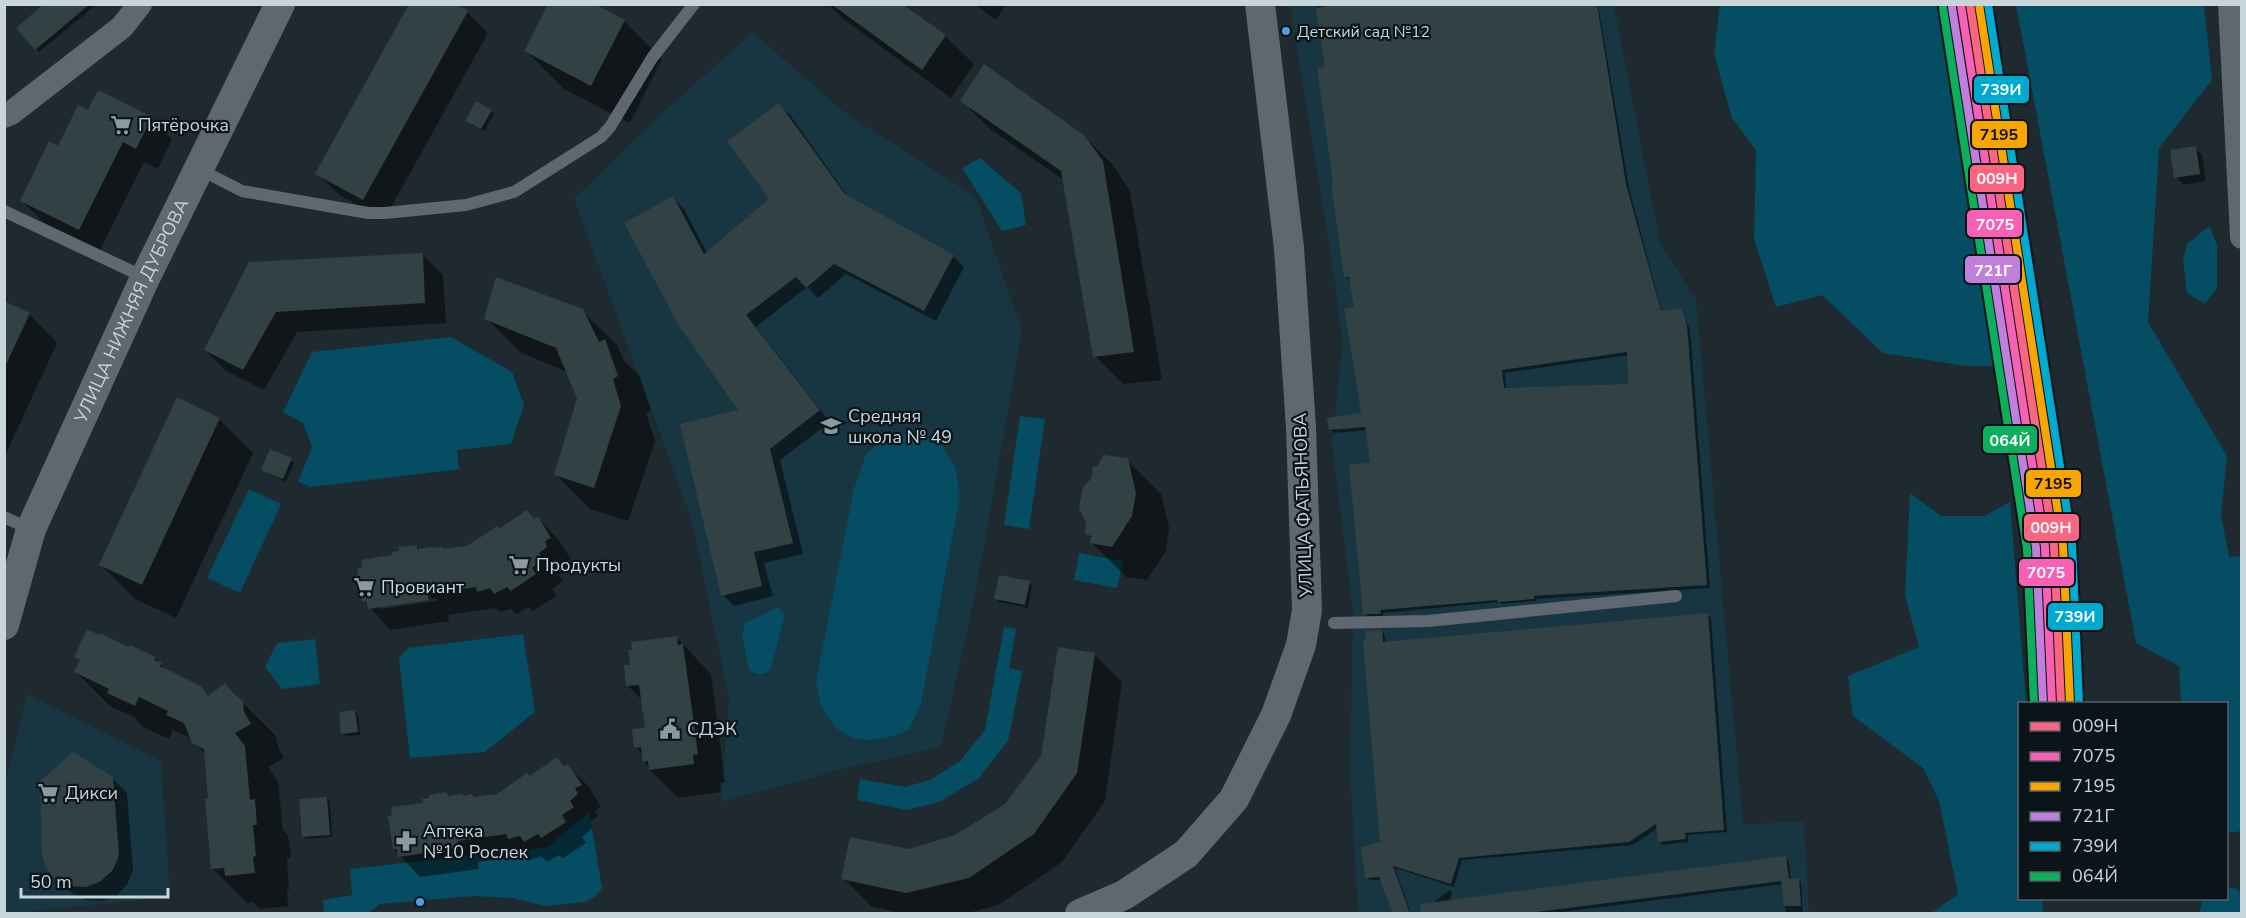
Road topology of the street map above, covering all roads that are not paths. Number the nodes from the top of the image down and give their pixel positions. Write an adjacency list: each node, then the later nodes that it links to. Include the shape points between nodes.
1 (140, 4): 6 (street, via 122,27)
2 (280, 4): 7 (street, УЛИЦА НИЖНЯЯ ДУБРОВА)
3 (694, 4): 7 (lane, via 652,58 601,137 514,192 466,205 368,213 242,190)
4 (1260, 4): 16 (street, УЛИЦА ФАТЬЯНОВА, via 1289,248 1299,388 1306,609 1301,645 1276,715 1234,799 1186,854 1124,895)
5 (2230, 4): 9 (street)
6 (4, 116)
7 (199, 170): 10 (street, УЛИЦА НИЖНЯЯ ДУБРОВА)
8 (4, 211): 10 (lane)
9 (2241, 237)
10 (145, 278): 12 (street, УЛИЦА НИЖНЯЯ ДУБРОВА)
11 (4, 517): 12 (lane)
12 (31, 529): 15 (street, УЛИЦА НИЖНЯЯ ДУБРОВА)
13 (1676, 596): 14 (lane, via 1428,621)
14 (1334, 623)
15 (4, 625)
16 (1080, 914)

